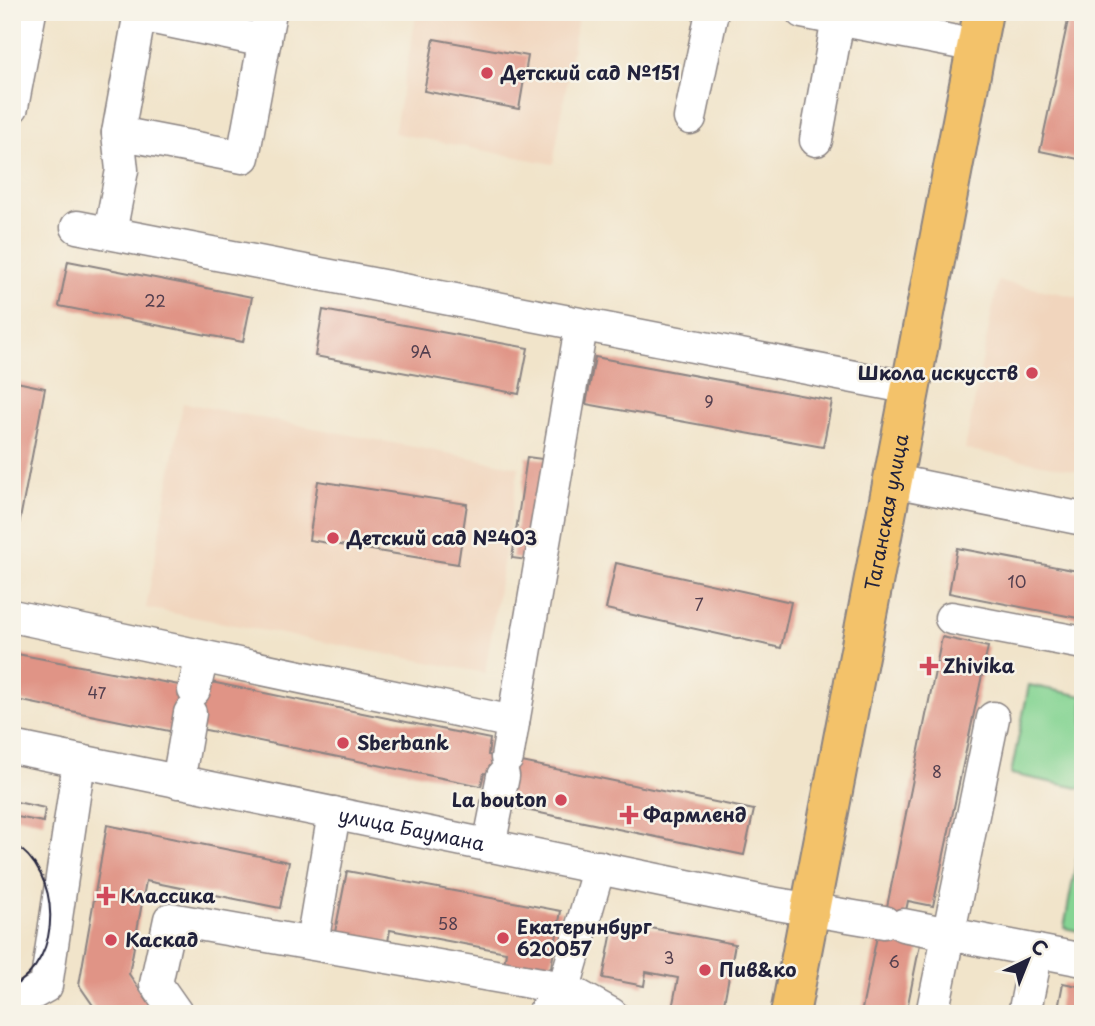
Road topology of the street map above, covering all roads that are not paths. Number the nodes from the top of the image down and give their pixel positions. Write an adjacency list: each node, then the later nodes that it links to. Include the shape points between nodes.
1 (30, 12): 8 (street)
2 (712, 12): 9 (street)
3 (802, 12): 5 (street)
4 (140, 14): 6 (street); 10 (street)
5 (838, 19): 7 (street); 11 (street)
6 (268, 27): 10 (street, via 243,158)
7 (980, 29): 15 (main road, Таганская улица)
8 (12, 107)
9 (690, 118)
10 (118, 133): 13 (street, via 122,170)
11 (816, 140)
12 (77, 227): 13 (street)
13 (110, 233): 14 (street)
14 (581, 327): 15 (street); 23 (street)
15 (911, 388): 16 (main road, Таганская улица)
16 (894, 481): 17 (street); 30 (main road, Таганская улица)
17 (1083, 519)
18 (12, 617): 21 (street)
19 (951, 618): 20 (street)
20 (1083, 643)
21 (202, 657): 23 (street); 26 (street)
22 (993, 718): 31 (street)
23 (513, 722): 28 (street)
24 (12, 747): 25 (street, улица Баумана)
25 (79, 762): 26 (street, улица Баумана); 36 (street, via 46,986)
26 (178, 782): 27 (street, улица Баумана)
27 (334, 813): 28 (street, улица Баумана); 32 (street)
28 (489, 846): 29 (street, улица Баумана)
29 (599, 867): 30 (street, улица Баумана); 35 (street)
30 (810, 908): 31 (street, улица Баумана); 40 (main road, Таганская улица)
31 (948, 933): 33 (street, улица Баумана); 41 (street)
32 (312, 943): 35 (street); 37 (street, via 170,919 156,984)
33 (1037, 951): 34 (street, улица Баумана); 42 (street)
34 (1083, 960)
35 (565, 988): 38 (street); 39 (street)
36 (12, 1004)
37 (177, 1014)
38 (543, 1014)
39 (611, 1014)
40 (790, 1014)
41 (932, 1014)
42 (1024, 1014)

